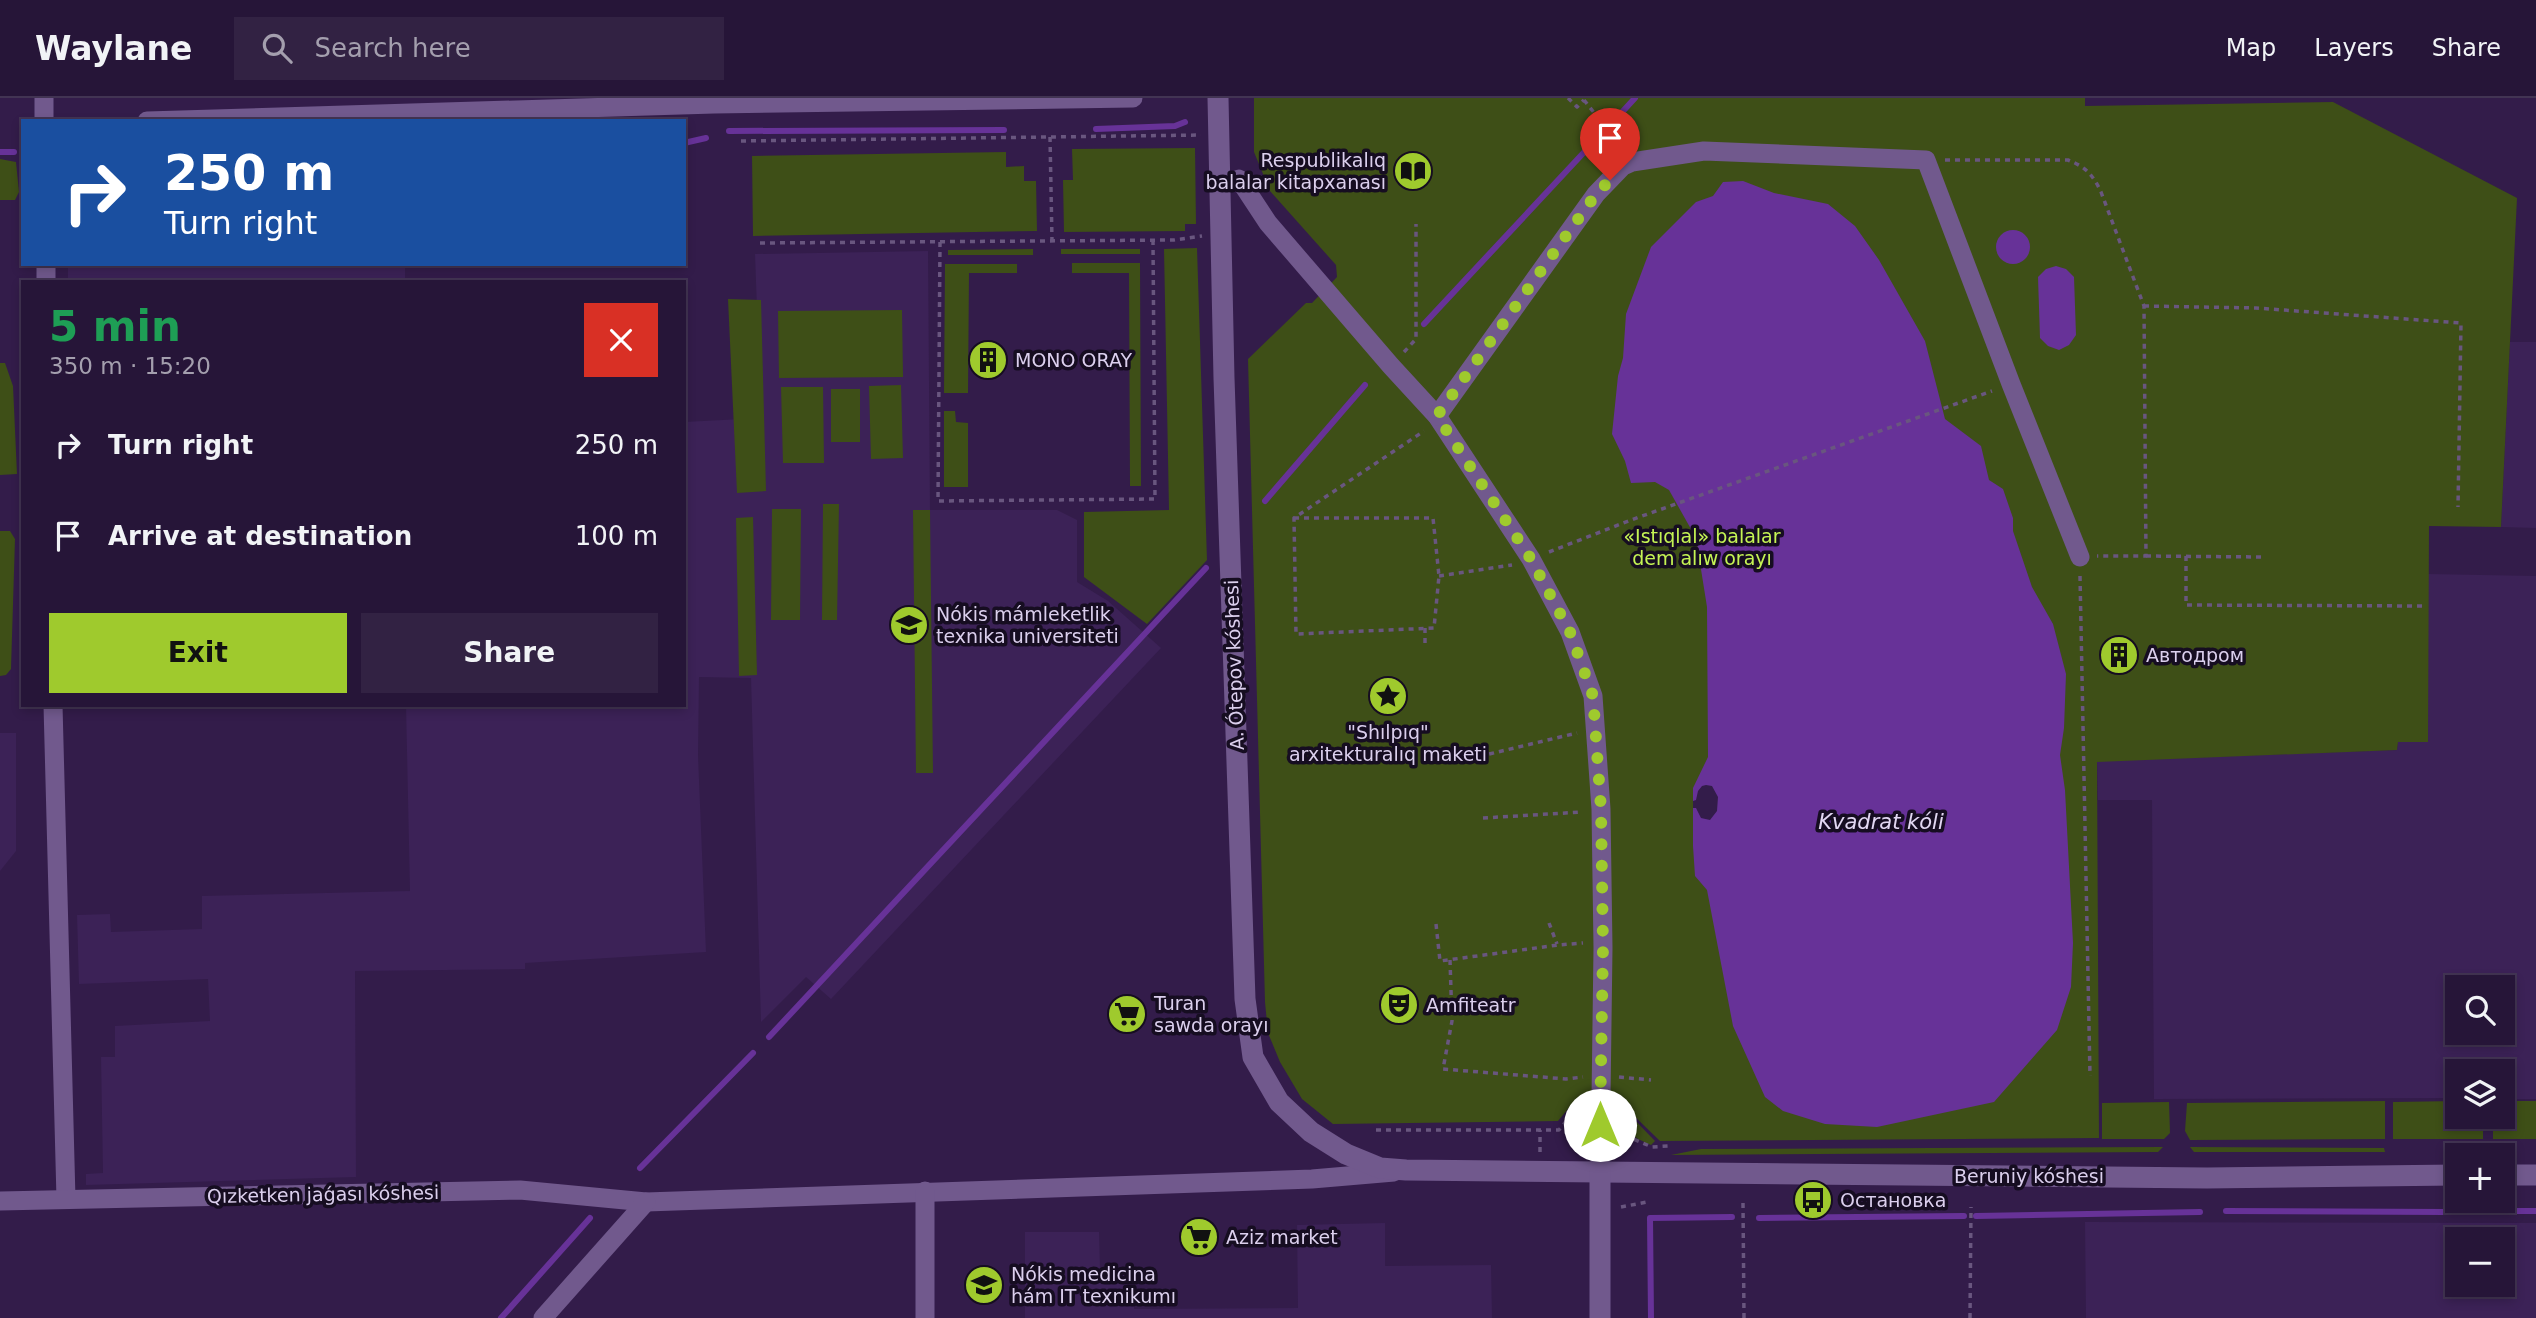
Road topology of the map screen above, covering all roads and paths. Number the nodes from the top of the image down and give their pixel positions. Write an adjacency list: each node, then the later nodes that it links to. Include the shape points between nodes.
1 (44, 98): 6 (street)
2 (1133, 98): 7 (street, via 714,104)
3 (1218, 98): 52 (main road, A. Ótepov kóshesi, via 1245,999 1253,1057 1279,1102)
4 (1568, 98): 5 (path, via 1577,107)
5 (1585, 99): 12 (path)
6 (44, 119)
7 (214, 119)
8 (1201, 135): 9 (path)
9 (1050, 137): 10 (path); 16 (path)
10 (741, 141)
11 (1926, 160): 12 (street, via 1703,151); 20 (path, via 2068,160 2084,166 2101,192); 22 (street)
12 (1632, 162): 23 (street, via 1596,194)
13 (1239, 179): 21 (street, via 1268,223)
14 (1416, 224): 21 (path, via 1416,339)
15 (1199, 236): 17 (path)
16 (1052, 241): 17 (path); 18 (path)
17 (1153, 241): 18 (path, via 1155,499 938,501)
18 (940, 242): 19 (path)
19 (760, 243)
20 (2144, 306): 24 (path, via 2256,308 2461,323); 26 (path)
21 (1391, 366): 23 (street)
22 (2011, 384): 29 (street); 30 (path)
23 (1437, 416): 25 (path, via 1424,431); 30 (street)
24 (2458, 507)
25 (1294, 518): 31 (path, via 1433,518); 33 (path, via 1296,634)
26 (2146, 555): 27 (path); 29 (path)
27 (2186, 556): 28 (path); 32 (path, via 2186,605)
28 (2265, 556)
29 (2080, 557): 46 (path)
30 (1531, 559): 31 (path); 36 (street, via 1570,632 1593,696)
31 (1439, 576): 33 (path, via 1434,628)
32 (2423, 606)
33 (1425, 628): 34 (path)
34 (1425, 643)
35 (53, 707): 62 (street)
36 (1595, 729): 37 (path); 38 (street)
37 (1460, 761)
38 (1601, 811): 39 (path); 42 (street)
39 (1483, 818)
40 (1549, 923): 43 (path)
41 (1436, 924): 44 (path, via 1440,961)
42 (1603, 942): 43 (path); 45 (street)
43 (1558, 944): 44 (path)
44 (1450, 960): 45 (path, via 1452,1021 1443,1069 1566,1079)
45 (1600, 1076): 47 (path); 56 (street)
46 (2090, 1076)
47 (1651, 1080)
48 (1572, 1114): 51 (path, via 1559,1130)
49 (1619, 1124): 53 (path, via 1624,1135 1652,1147)
50 (1376, 1130): 51 (path)
51 (1540, 1130): 54 (path)
52 (1311, 1132): 55 (main road, A. Ótepov kóshesi, via 1380,1168); 60 (street, via 1327,1154 1327,1164)
53 (1668, 1146)
54 (1540, 1154)
55 (1406, 1170): 56 (main road); 60 (street, Qızketken jaǵası kóshesi)
56 (1600, 1173): 57 (main road, Beruniy kóshesi); 71 (main road)
57 (2445, 1175)
58 (2515, 1175): 59 (main road)
59 (2536, 1175)
60 (1312, 1179): 61 (street, Qızketken jaǵası kóshesi)
61 (925, 1191): 64 (street, Qızketken jaǵası kóshesi); 70 (street)
62 (66, 1199): 63 (street, Qızketken jaǵası kóshesi); 64 (street, Qızketken jaǵası kóshesi, via 520,1190)
63 (0, 1201)
64 (646, 1202): 69 (street)
65 (1647, 1202): 68 (path, via 1621,1206)
66 (1743, 1203): 72 (path)
67 (1971, 1206): 73 (path)
68 (1621, 1218)
69 (543, 1318)
70 (925, 1318)
71 (1600, 1318)
72 (1744, 1318)
73 (1970, 1318)

